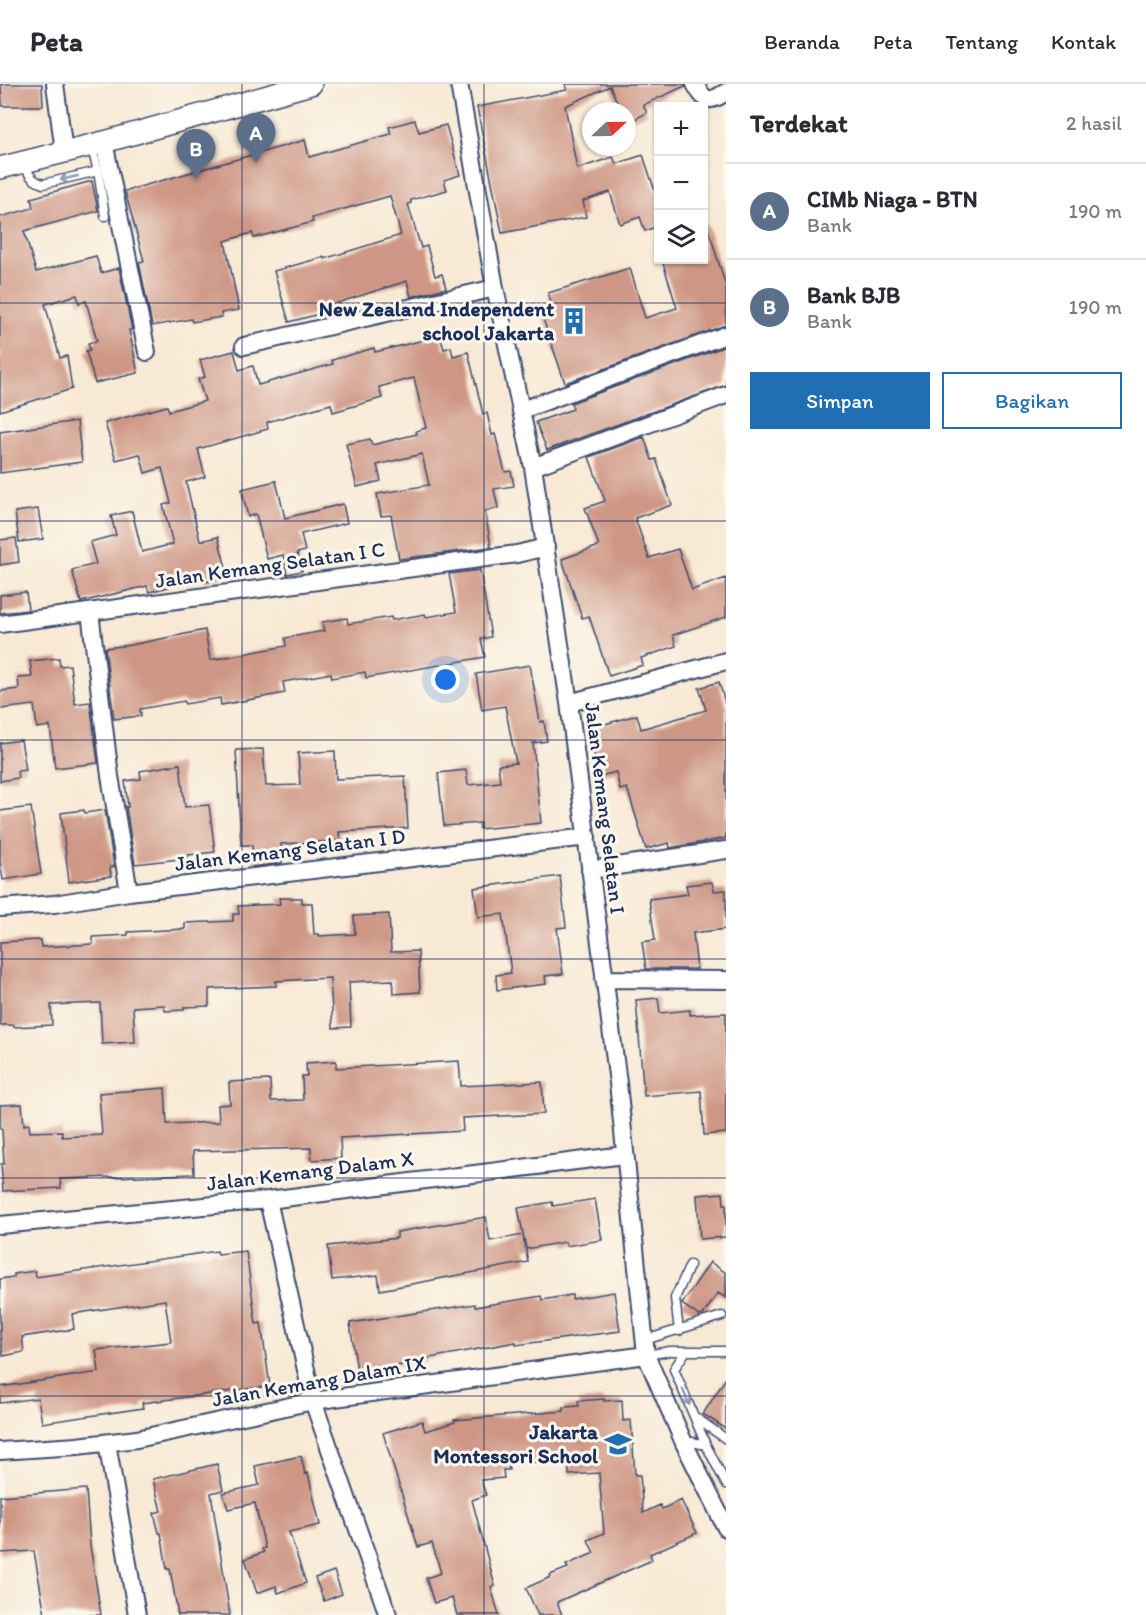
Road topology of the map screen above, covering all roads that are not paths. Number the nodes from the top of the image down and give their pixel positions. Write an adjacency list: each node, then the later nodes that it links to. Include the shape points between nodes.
1 (55, 84): 8 (street)
2 (311, 84): 5 (street)
3 (459, 84): 13 (street, Jalan Kemang Selatan I)
4 (695, 84): 6 (street, via 710,100)
5 (281, 88): 7 (street)
6 (726, 92)
7 (97, 143): 8 (street); 11 (lane); 16 (street)
8 (64, 152): 9 (street)
9 (24, 162): 10 (street); 11 (lane, one-way to 9, via 43,184 34,181)
10 (0, 168)
11 (98, 171): 12 (lane)
12 (105, 216)
13 (495, 288): 15 (street); 18 (street, Jalan Kemang Selatan I)
14 (726, 334): 18 (street)
15 (244, 346)
16 (147, 352)
17 (726, 395): 19 (street)
18 (522, 411): 19 (street, Jalan Kemang Selatan I)
19 (533, 467): 20 (street, Jalan Kemang Selatan I)
20 (546, 548): 21 (street, Jalan Kemang Selatan I C); 24 (street, Jalan Kemang Selatan I)
21 (90, 612): 22 (street, Jalan Kemang Selatan I C); 28 (street)
22 (0, 624)
23 (726, 661): 24 (street)
24 (569, 703): 25 (street, Jalan Kemang Selatan I)
25 (586, 837): 27 (street, Jalan Kemang Selatan I); 28 (street, Jalan Kemang Selatan I D)
26 (726, 850): 27 (street)
27 (590, 870): 30 (street, Jalan Kemang Selatan I)
28 (129, 892): 29 (street, Jalan Kemang Selatan I D)
29 (0, 908)
30 (604, 979): 31 (street); 32 (street, Jalan Kemang Selatan I)
31 (726, 980)
32 (624, 1155): 33 (street, Jalan Kemang Dalam X); 38 (street, Jalan Kemang Selatan I)
33 (268, 1200): 34 (street, Jalan Kemang Dalam X); 41 (street)
34 (0, 1225)
35 (690, 1265): 37 (lane, via 675,1298)
36 (722, 1316): 37 (lane)
37 (679, 1331): 38 (lane)
38 (646, 1348): 39 (lane); 41 (street, Jalan Kemang Dalam IX); 45 (street, Jalan Kemang Selatan I)
39 (686, 1351): 40 (lane); 42 (lane, one-way to 42, via 674,1369)
40 (726, 1351)
41 (313, 1401): 44 (street, Jalan Kemang Dalam IX); 51 (street)
42 (694, 1417): 43 (lane); 46 (lane)
43 (726, 1439)
44 (107, 1443): 47 (street, Jalan Kemang Dalam IX); 50 (street)
45 (684, 1443): 46 (lane); 49 (street, Jalan Kemang Selatan I)
46 (706, 1445): 48 (lane)
47 (0, 1451)
48 (726, 1484)
49 (726, 1528)
50 (137, 1615)
51 (388, 1615)

